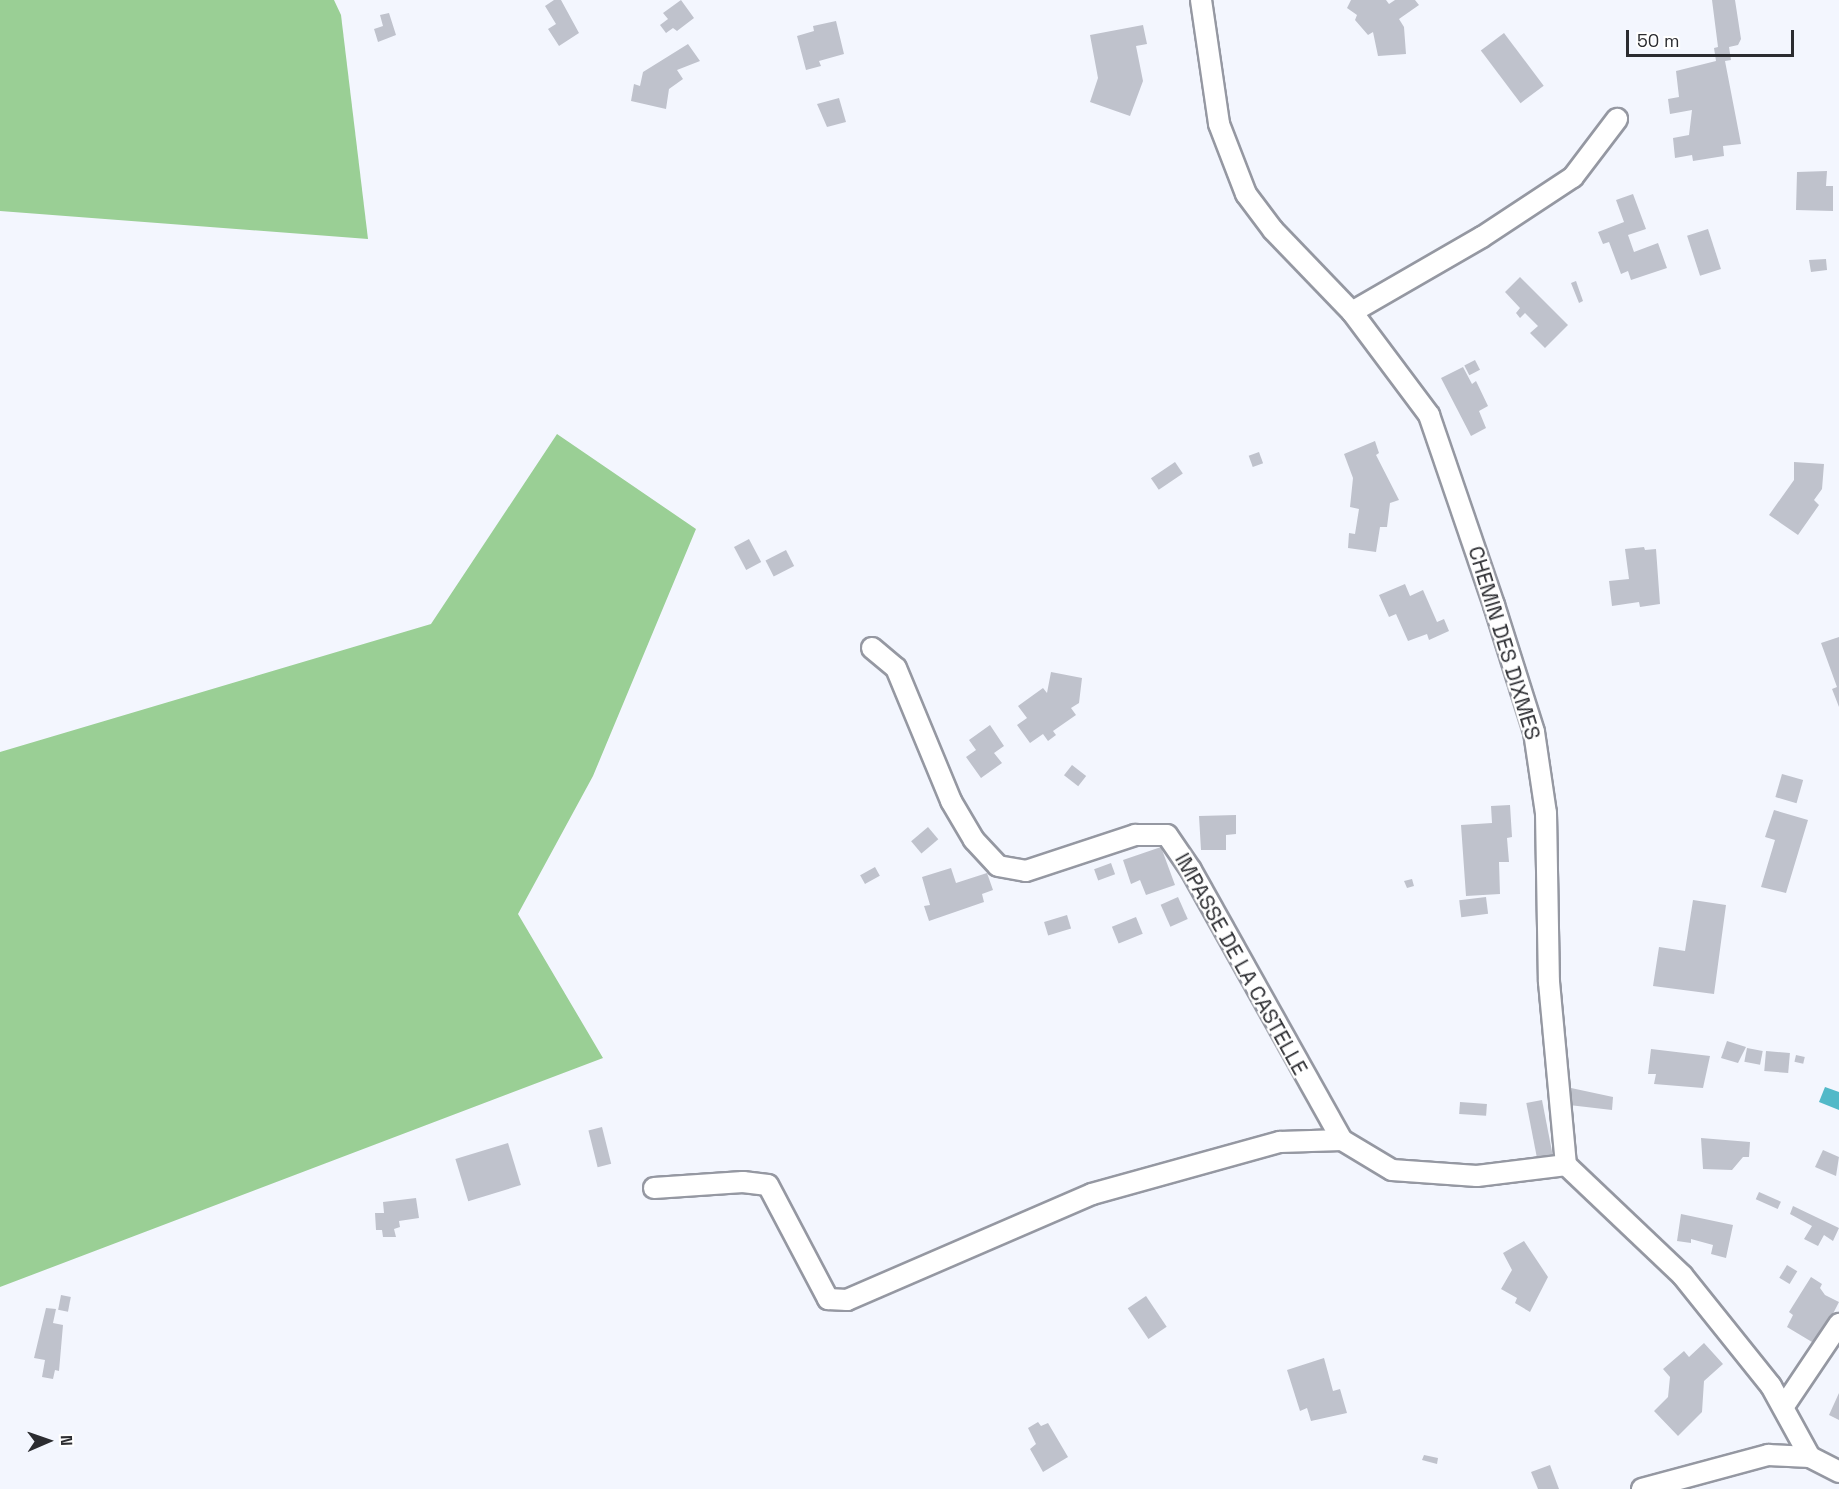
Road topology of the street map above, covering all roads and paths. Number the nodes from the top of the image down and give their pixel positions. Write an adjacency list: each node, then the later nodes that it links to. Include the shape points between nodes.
1 (1201, 0): 3 (street, CHEMIN DES DIXMES, via 1219,124 1246,194 1273,230)
2 (1617, 119): 3 (street, via 1573,177 1482,237)
3 (1352, 312): 6 (street, CHEMIN DES DIXMES, via 1429,415 1534,732 1546,813 1549,982)
4 (872, 648): 5 (street, IMPASSE DE LA CASTELLE, via 896,668 951,801 974,840 998,866 1026,871 1135,835 1167,835 1191,870)
5 (1342, 1140): 6 (street, IMPASSE DE LA CASTELLE, via 1392,1170 1477,1176); 7 (street, via 1280,1142 1092,1194 847,1300 828,1299 768,1185 743,1182)
6 (1566, 1165): 9 (street, via 1682,1275 1743,1347)
7 (654, 1188)
8 (1839, 1324): 9 (street)
9 (1784, 1406): 10 (street)
10 (1810, 1457): 11 (street); 12 (street, via 1768,1455)
11 (1839, 1472)
12 (1642, 1489)

